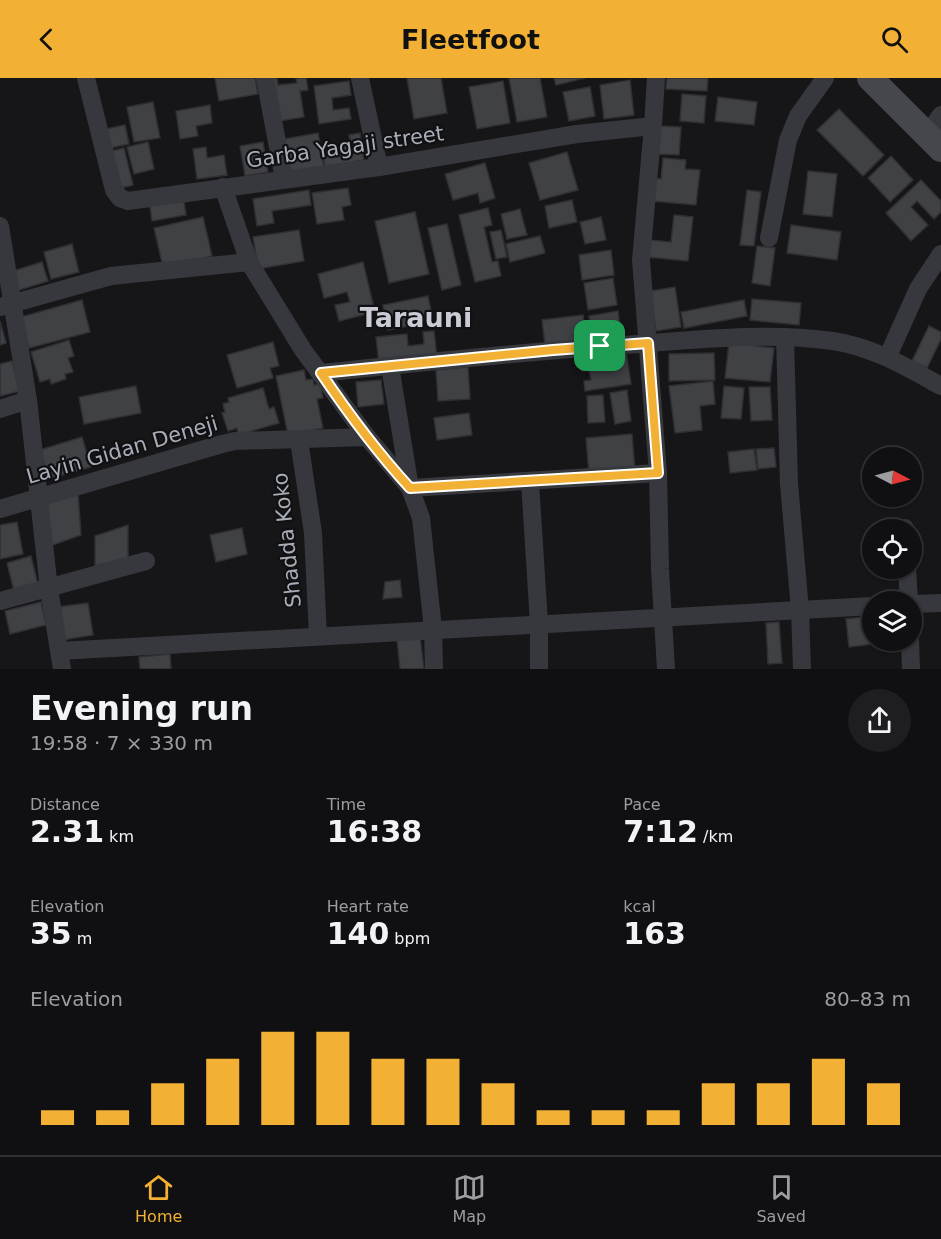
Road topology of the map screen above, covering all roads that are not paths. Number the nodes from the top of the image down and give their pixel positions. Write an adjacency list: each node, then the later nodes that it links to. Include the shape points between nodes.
1 (86, 78): 11 (street, Garba Yagaji street, via 114,190 120,198 128,201)
2 (266, 78): 10 (street)
3 (360, 78): 9 (street)
4 (656, 78): 7 (street)
5 (825, 78): 13 (street, via 798,116 788,140)
6 (870, 78): 8 (street)
7 (652, 126): 9 (street, Garba Yagaji street, via 577,134); 18 (street, via 641,260)
8 (936, 132)
9 (379, 167): 10 (street, Garba Yagaji street)
10 (284, 179): 11 (street, Garba Yagaji street)
11 (223, 187): 15 (street)
12 (0, 226): 16 (street)
13 (769, 238)
14 (941, 254): 19 (street, via 918,289)
15 (249, 262): 16 (street, via 111,276); 21 (street)
16 (6, 305): 23 (street)
17 (786, 337): 18 (street); 19 (street, via 833,341); 38 (street, via 789,484)
18 (648, 343): 20 (street); 27 (street)
19 (888, 356): 22 (street)
20 (390, 366): 21 (street); 29 (street)
21 (321, 373): 25 (street)
22 (941, 386)
23 (28, 400): 24 (street); 30 (street)
24 (0, 409)
25 (367, 437): 26 (street, Layin Gidan Deneji); 29 (street)
26 (299, 440): 30 (street, Layin Gidan Deneji, via 235,441); 42 (street, Shadda Koko, via 313,532)
27 (658, 473): 28 (street); 39 (street)
28 (530, 482): 29 (street); 40 (street)
29 (410, 488): 41 (street, via 421,518)
30 (40, 497): 31 (street, Layin Gidan Deneji); 33 (street)
31 (0, 509)
32 (146, 561): 33 (street)
33 (49, 589): 34 (street); 44 (street)
34 (0, 601)
35 (922, 603): 36 (street)
36 (941, 603)
37 (862, 607): 38 (street)
38 (800, 610): 39 (street); 48 (street)
39 (663, 617): 40 (street); 47 (street)
40 (539, 623): 41 (street); 46 (street)
41 (434, 629): 42 (street); 45 (street)
42 (318, 636): 44 (street)
43 (910, 651): 49 (street)
44 (61, 660)
45 (434, 669)
46 (539, 669)
47 (666, 669)
48 (802, 669)
49 (911, 669)

